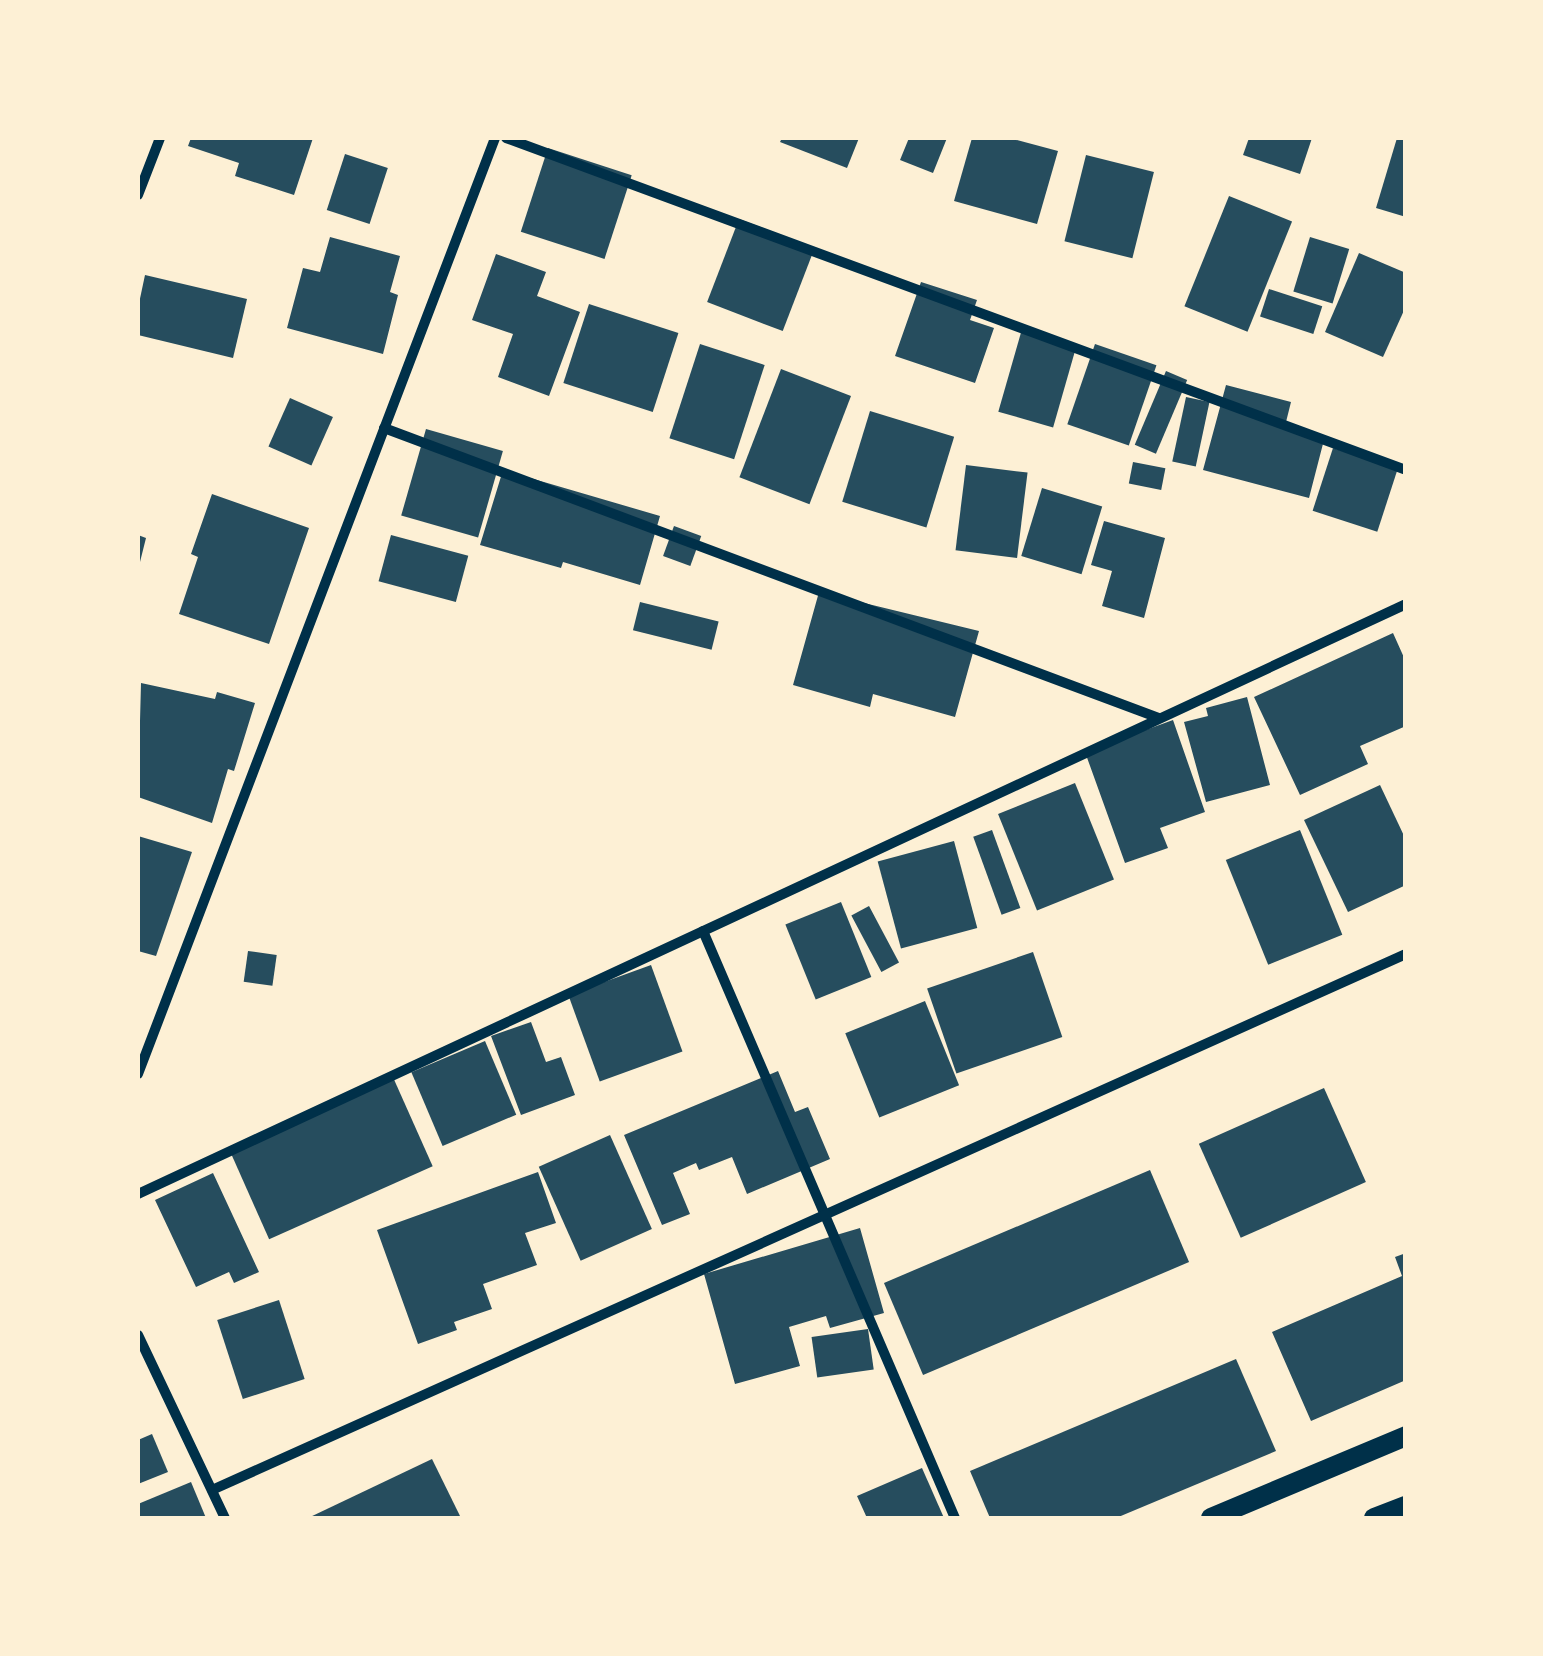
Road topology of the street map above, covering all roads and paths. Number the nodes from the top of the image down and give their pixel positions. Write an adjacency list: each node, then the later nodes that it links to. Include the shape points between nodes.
1 (160, 138): 4 (street)
2 (495, 138): 5 (street)
3 (506, 138): 6 (street)
4 (138, 195)
5 (384, 428): 8 (street); 11 (street)
6 (1406, 470)
7 (1406, 604): 8 (street)
8 (1158, 718): 9 (street)
9 (703, 931): 12 (street); 13 (street)
10 (1406, 954): 13 (street)
11 (138, 1074)
12 (138, 1194)
13 (825, 1216): 16 (street); 19 (street)
14 (138, 1335): 16 (street)
15 (1406, 1436): 20 (main road)
16 (212, 1490): 18 (street)
17 (1406, 1506): 21 (main road)
18 (225, 1518)
19 (954, 1518)
20 (1210, 1518)
21 (1374, 1518)

